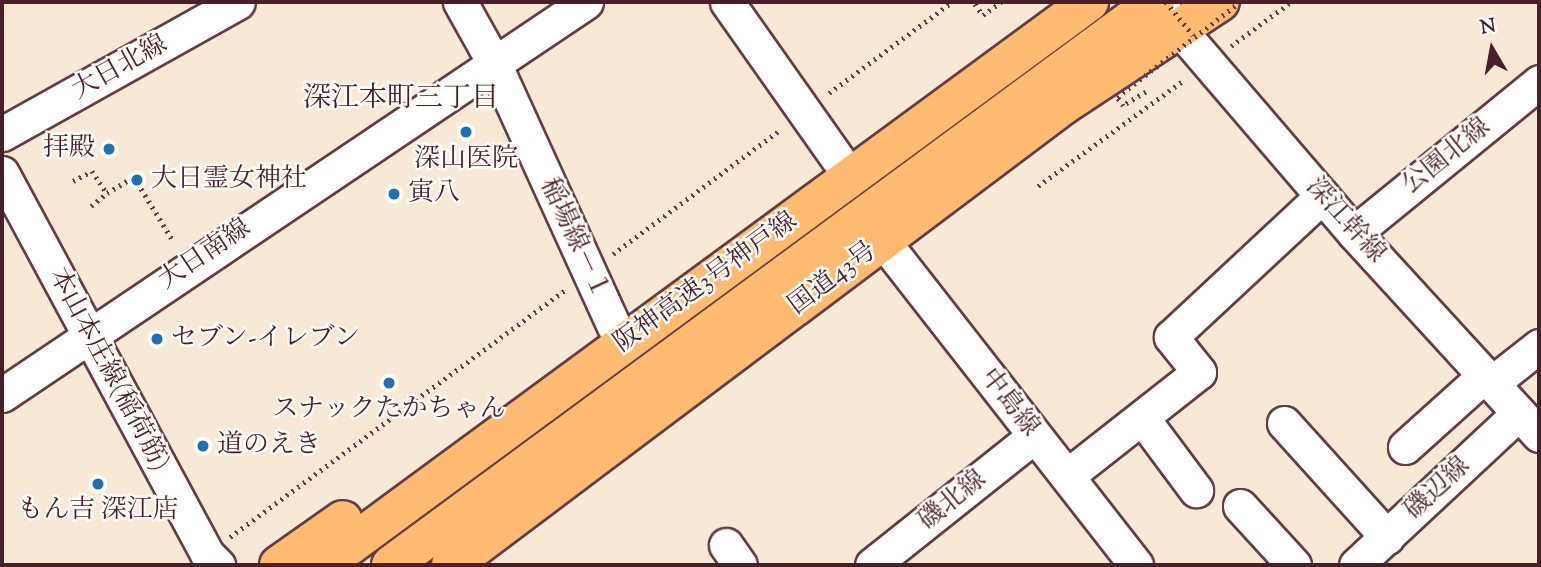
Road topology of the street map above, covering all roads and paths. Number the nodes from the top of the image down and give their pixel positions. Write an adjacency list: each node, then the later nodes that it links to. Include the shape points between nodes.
1 (238, 2): 17 (street, 大日北線)
2 (460, 2): 14 (street, 稲場線－１)
3 (586, 2): 14 (street, 大日南線)
4 (727, 2): 18 (street)
5 (978, 2): 6 (path, via 983,15)
6 (1000, 2)
7 (1043, 2): 18 (highway)
8 (1089, 2): 44 (highway, 阪神高速3号神戸線)
9 (1156, 2): 13 (street, 深江幹線); 45 (highway, 阪神高速3号神戸線)
10 (1220, 2): 13 (highway, 国道43号)
11 (1240, 2): 13 (path, bridge)
12 (1291, 2): 13 (path)
13 (1186, 33): 16 (path, bridge, via 1117,97 1123,106); 21 (path); 23 (street, 深江幹線); 26 (highway, 国道43号, via 1062,106)
14 (493, 61): 27 (street, 大日南線); 28 (street, 稲場線－１)
15 (1539, 82): 25 (street, 公園北線)
16 (1146, 92)
17 (2, 134)
18 (837, 158): 28 (highway)
19 (2, 173): 29 (street, 本山本庄線(稲荷筋))
20 (73, 181): 22 (path, via 92,171)
21 (1038, 187)
22 (107, 193): 24 (path); 27 (path, via 134,177)
23 (1322, 196): 25 (street, 深江幹線); 33 (street, via 1171,337 1199,372)
24 (91, 206)
25 (1354, 233): 31 (street, 深江幹線)
26 (883, 241): 36 (street, 中島線); 46 (highway, 国道43号)
27 (189, 265): 29 (street, 大日南線)
28 (614, 326): 43 (highway)
29 (87, 334): 32 (street, 大日南線); 42 (street, 本山本庄線(稲荷筋))
30 (1539, 346): 31 (street)
31 (1488, 379): 35 (street, 深江幹線); 37 (street)
32 (2, 395)
33 (1143, 419): 38 (street); 39 (street)
34 (1284, 423): 41 (street)
35 (1529, 424): 41 (street, 磯辺線)
36 (1034, 436): 38 (street, 中島線); 47 (street, 磯北線)
37 (1405, 447)
38 (1067, 476): 48 (street, 中島線)
39 (1196, 490)
40 (1240, 506): 49 (street)
41 (1387, 537): 50 (street, 磯辺線)
42 (205, 562)
43 (279, 565)
44 (323, 565)
45 (391, 565)
46 (451, 565)
47 (872, 565)
48 (1136, 565)
49 (1294, 565)
50 (1356, 565)

